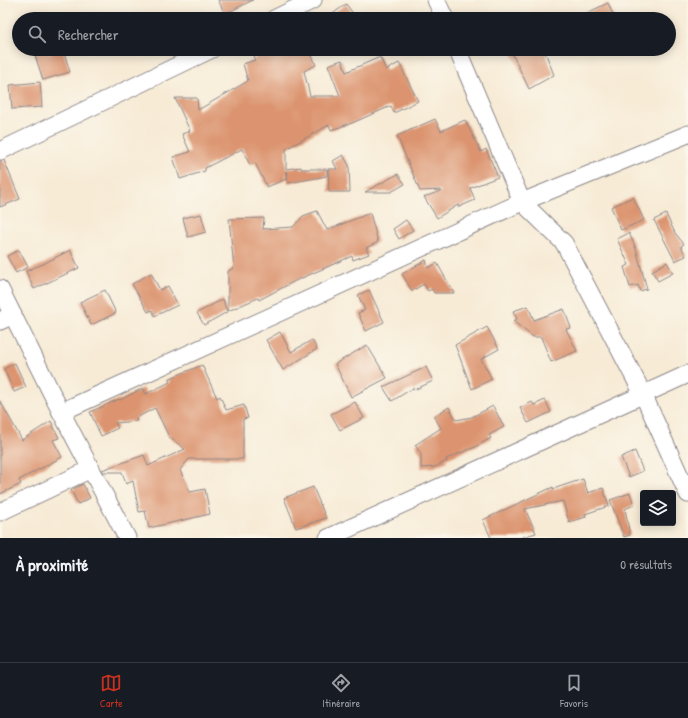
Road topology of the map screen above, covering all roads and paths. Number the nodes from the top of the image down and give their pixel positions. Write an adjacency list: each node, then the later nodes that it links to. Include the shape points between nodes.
1 (313, 0): 3 (street)
2 (436, 0): 4 (street)
3 (288, 12)
4 (441, 12)
5 (197, 56): 8 (street)
6 (460, 56): 9 (street)
7 (688, 134): 9 (street)
8 (0, 151)
9 (522, 202): 13 (street, via 564,243); 14 (street)
10 (0, 289): 11 (street)
11 (7, 318): 14 (street)
12 (688, 374): 13 (street)
13 (643, 394): 16 (street); 19 (street)
14 (61, 412): 15 (street)
15 (91, 469): 17 (street); 18 (street)
16 (688, 494)
17 (0, 512)
18 (127, 538)
19 (328, 538)

